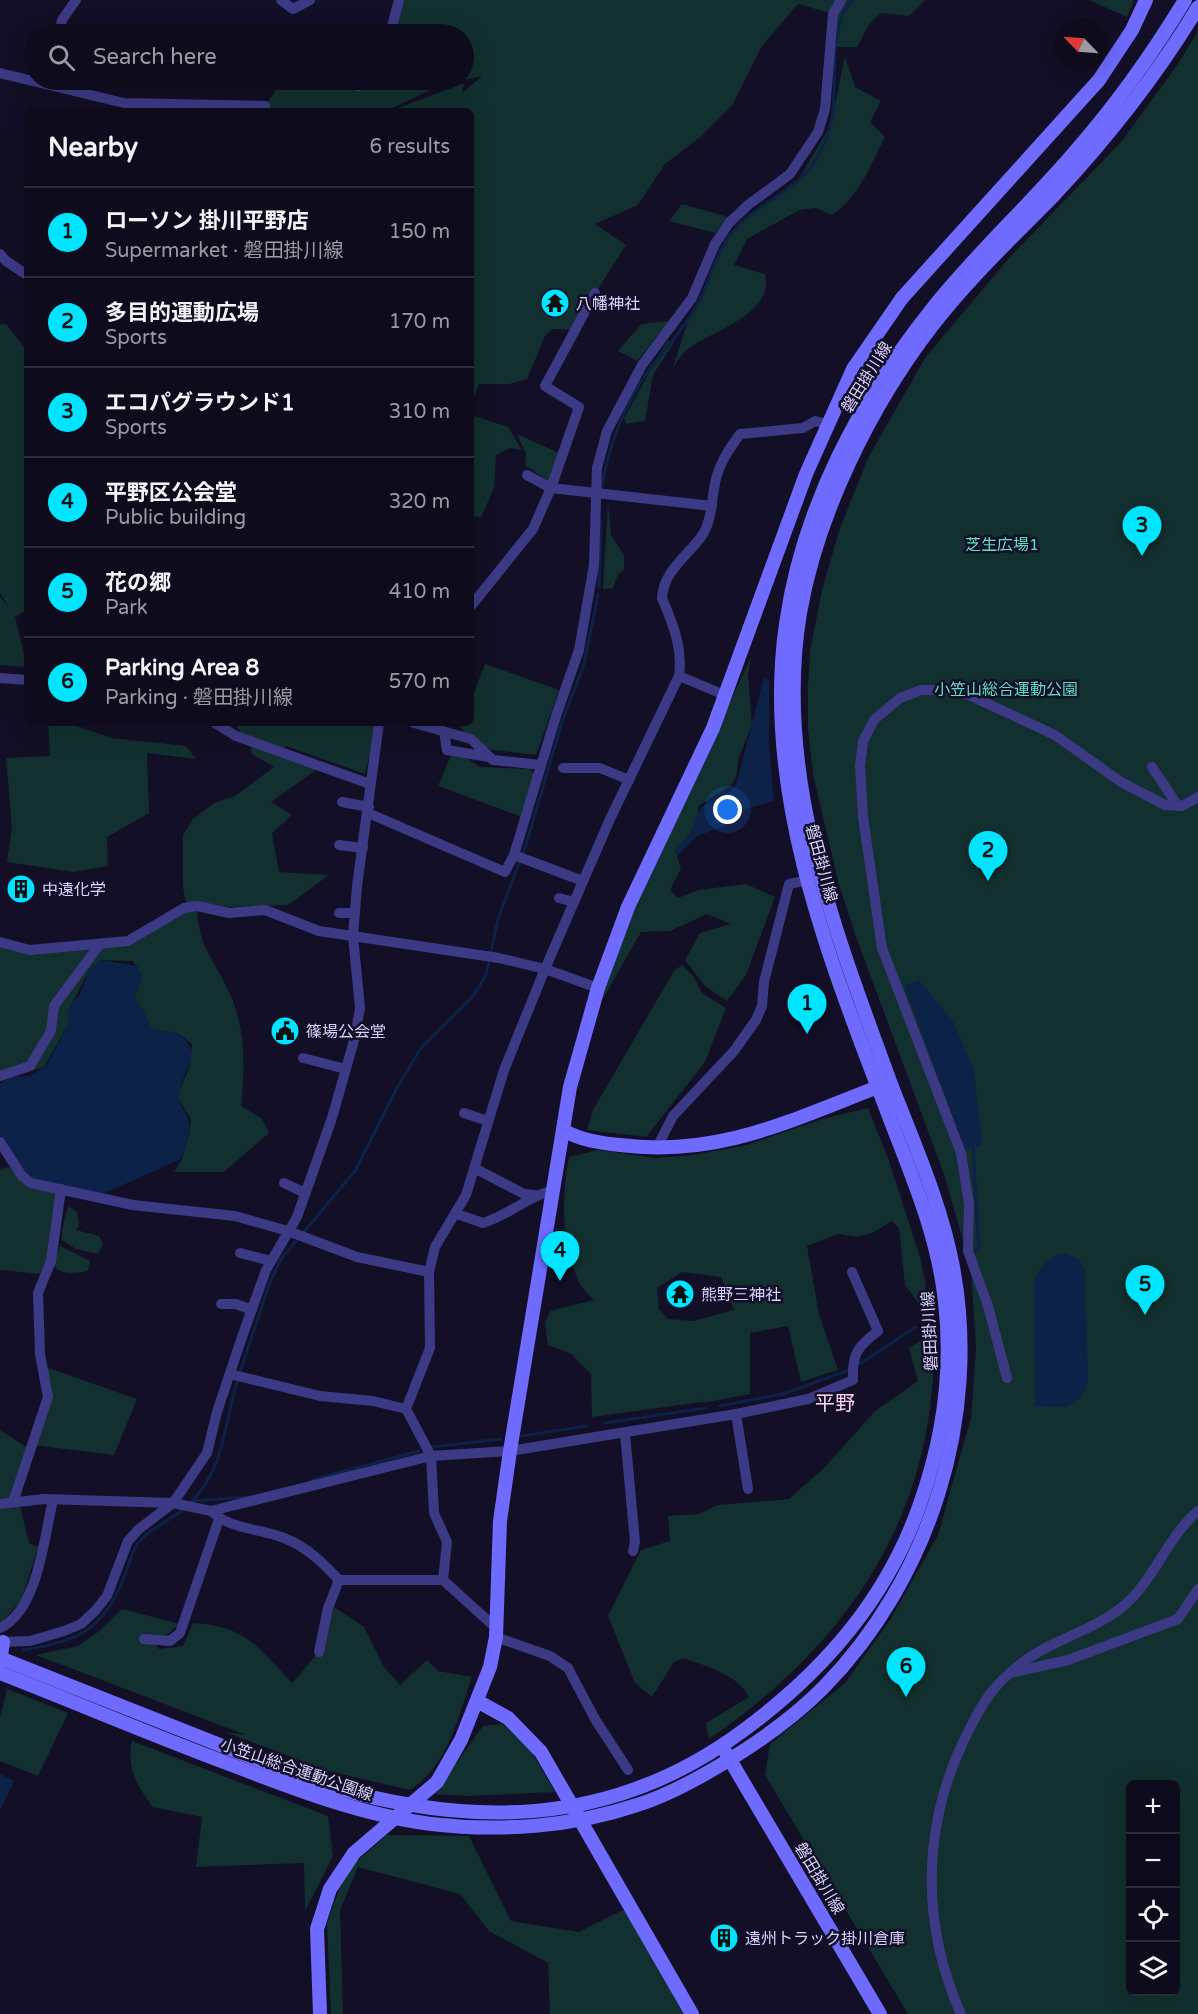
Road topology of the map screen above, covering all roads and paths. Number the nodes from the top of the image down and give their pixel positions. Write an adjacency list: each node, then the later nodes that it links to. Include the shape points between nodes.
1 (76, 0): 9 (street)
2 (281, 0): 3 (street, via 292,9)
3 (310, 0)
4 (399, 0): 10 (street)
5 (841, 0): 21 (street, via 833,14 825,109 818,132 790,174 748,205 715,244 692,298 642,365 618,405 607,431)
6 (1146, 0): 18 (main road, via 1132,30 1099,80 903,298 853,369)
7 (1185, 0): 45 (main road, 磐田掛川線, via 1080,146 932,309 863,411 827,482 794,584 786,621 781,683 783,759)
8 (1198, 7): 59 (main road, 磐田掛川線, via 1120,120 928,331 856,448 815,550 799,621 792,698 799,783 812,843)
9 (61, 24)
10 (393, 24)
11 (0, 74): 12 (street)
12 (24, 78)
13 (77, 90): 14 (street, via 124,103)
14 (265, 106)
15 (0, 254): 16 (street)
16 (24, 273)
17 (595, 293): 20 (street, via 545,386 579,407)
18 (827, 424): 22 (street, via 815,420 804,428 740,434 716,479); 27 (main road, via 781,539)
19 (527, 475): 20 (street)
20 (551, 488): 21 (street); 23 (street, via 533,528)
21 (594, 493): 22 (street); 33 (street, via 594,565 588,610)
22 (712, 506): 24 (street, via 702,536 675,566 663,592 678,637)
23 (474, 602)
24 (679, 676): 27 (street); 36 (street)
25 (0, 678): 26 (street)
26 (24, 680)
27 (727, 696): 55 (main road, via 628,908)
28 (220, 726): 37 (street, via 236,736)
29 (379, 726): 37 (street)
30 (424, 726): 31 (street)
31 (444, 732): 32 (street, via 471,739); 32 (street, via 447,750)
32 (490, 758): 33 (street)
33 (541, 765): 44 (street)
34 (1152, 767): 40 (street)
35 (563, 768): 36 (street, via 600,768)
36 (629, 780): 46 (street)
37 (370, 784): 41 (street)
38 (1198, 797): 40 (street)
39 (342, 802): 41 (street)
40 (1178, 806): 80 (street, via 1165,805 1120,782 1055,735 962,692 931,689 900,698 874,720 863,741 862,817 882,948 961,1153 969,1204 968,1251)
41 (368, 810): 43 (street); 44 (street, via 505,872)
42 (339, 845): 43 (street)
43 (363, 849): 50 (street)
44 (514, 855): 46 (street)
45 (809, 880): 59 (main road, 磐田掛川線); 64 (street, via 789,884 756,1020 734,1051 673,1116)
46 (583, 881): 48 (street)
47 (559, 898): 48 (street)
48 (574, 902): 54 (street)
49 (339, 913): 50 (street)
50 (355, 914): 51 (street)
51 (353, 936): 53 (street, via 319,931 265,910 229,913 197,906 184,908 128,941); 54 (street, via 499,958); 57 (street, via 360,1008)
52 (0, 942): 53 (street, via 30,950)
53 (100, 944): 58 (street, via 54,1006 51,1031 30,1066)
54 (545, 969): 55 (street); 61 (street)
55 (598, 988): 62 (main road, via 575,1067)
56 (303, 1058): 57 (street)
57 (346, 1069): 69 (street)
58 (0, 1076)
59 (884, 1084): 64 (main road, via 771,1129 698,1147); 105 (main road, 磐田掛川線, via 929,1223 945,1295 949,1372 936,1452 905,1545 864,1613 804,1682); 106 (main road, 磐田掛川線, via 932,1189 951,1255 963,1345 949,1456 917,1550 865,1636 843,1666 795,1714)
60 (464, 1113): 61 (street)
61 (488, 1121): 65 (street)
62 (563, 1130): 64 (main road, via 602,1143); 68 (main road)
63 (0, 1142): 67 (street, via 31,1183)
64 (656, 1149)
65 (474, 1168): 70 (street, via 524,1194); 71 (street)
66 (284, 1183): 69 (street)
67 (61, 1189): 72 (street, via 134,1204 236,1216); 88 (street, via 52,1256 38,1293 40,1354 48,1396)
68 (553, 1190): 70 (street); 84 (main road)
69 (305, 1192): 72 (street, via 297,1217)
70 (536, 1195): 71 (street, via 483,1223)
71 (457, 1214): 75 (street, via 435,1247)
72 (298, 1235): 74 (street); 75 (street, via 366,1259)
73 (240, 1253): 74 (street)
74 (271, 1261): 78 (street)
75 (429, 1272): 81 (street, via 429,1348)
76 (852, 1272): 82 (street, via 878,1331 852,1359 853,1380 808,1399)
77 (221, 1304): 78 (street)
78 (252, 1310): 79 (street)
79 (232, 1374): 81 (street, via 320,1396); 90 (street, via 207,1453)
80 (1007, 1378)
81 (406, 1409): 85 (street)
82 (736, 1414): 83 (street); 86 (street)
83 (625, 1434): 84 (street); 93 (street)
84 (510, 1451): 85 (street); 97 (main road, via 500,1521)
85 (431, 1456): 92 (street); 95 (street, via 434,1513 447,1542)
86 (748, 1489)
87 (53, 1500): 88 (street); 90 (street); 98 (street, via 28,1598)
88 (13, 1502): 89 (street)
89 (0, 1504)
90 (176, 1504): 92 (street); 98 (street, via 139,1528 128,1541 107,1596 81,1624 30,1641)
91 (1198, 1511): 103 (street, via 1122,1607 1092,1628 1038,1651)
92 (215, 1515): 94 (street, via 311,1551); 99 (street, via 180,1633 170,1641)
93 (633, 1551)
94 (339, 1580): 95 (street); 100 (street, via 328,1608)
95 (443, 1580): 97 (street)
96 (1198, 1589): 103 (street, via 1178,1619 1068,1660)
97 (496, 1633): 104 (main road, via 490,1667); 107 (street, via 568,1668)
98 (1, 1637): 101 (main road)
99 (144, 1639)
100 (319, 1652)
101 (0, 1660): 105 (main road, 小笠山総合運動公園線, via 306,1779 389,1803 432,1810 530,1812 605,1797 680,1771)
102 (0, 1673): 106 (main road, 小笠山総合運動公園線, via 288,1786 374,1813 460,1826 559,1824 640,1805)
103 (1010, 1673): 111 (street, via 993,1688 959,1752 943,1792 934,1835 931,1875 935,1936)
104 (477, 1701): 108 (main road, via 449,1763 436,1782 354,1853 330,1889 317,1929); 109 (main road, via 508,1718 541,1752)
105 (722, 1746): 106 (main road, 磐田掛川線)
106 (730, 1759): 110 (main road, 磐田掛川線)
107 (628, 1770)
108 (320, 2014)
109 (692, 2014)
110 (880, 2014)
111 (961, 2014)

